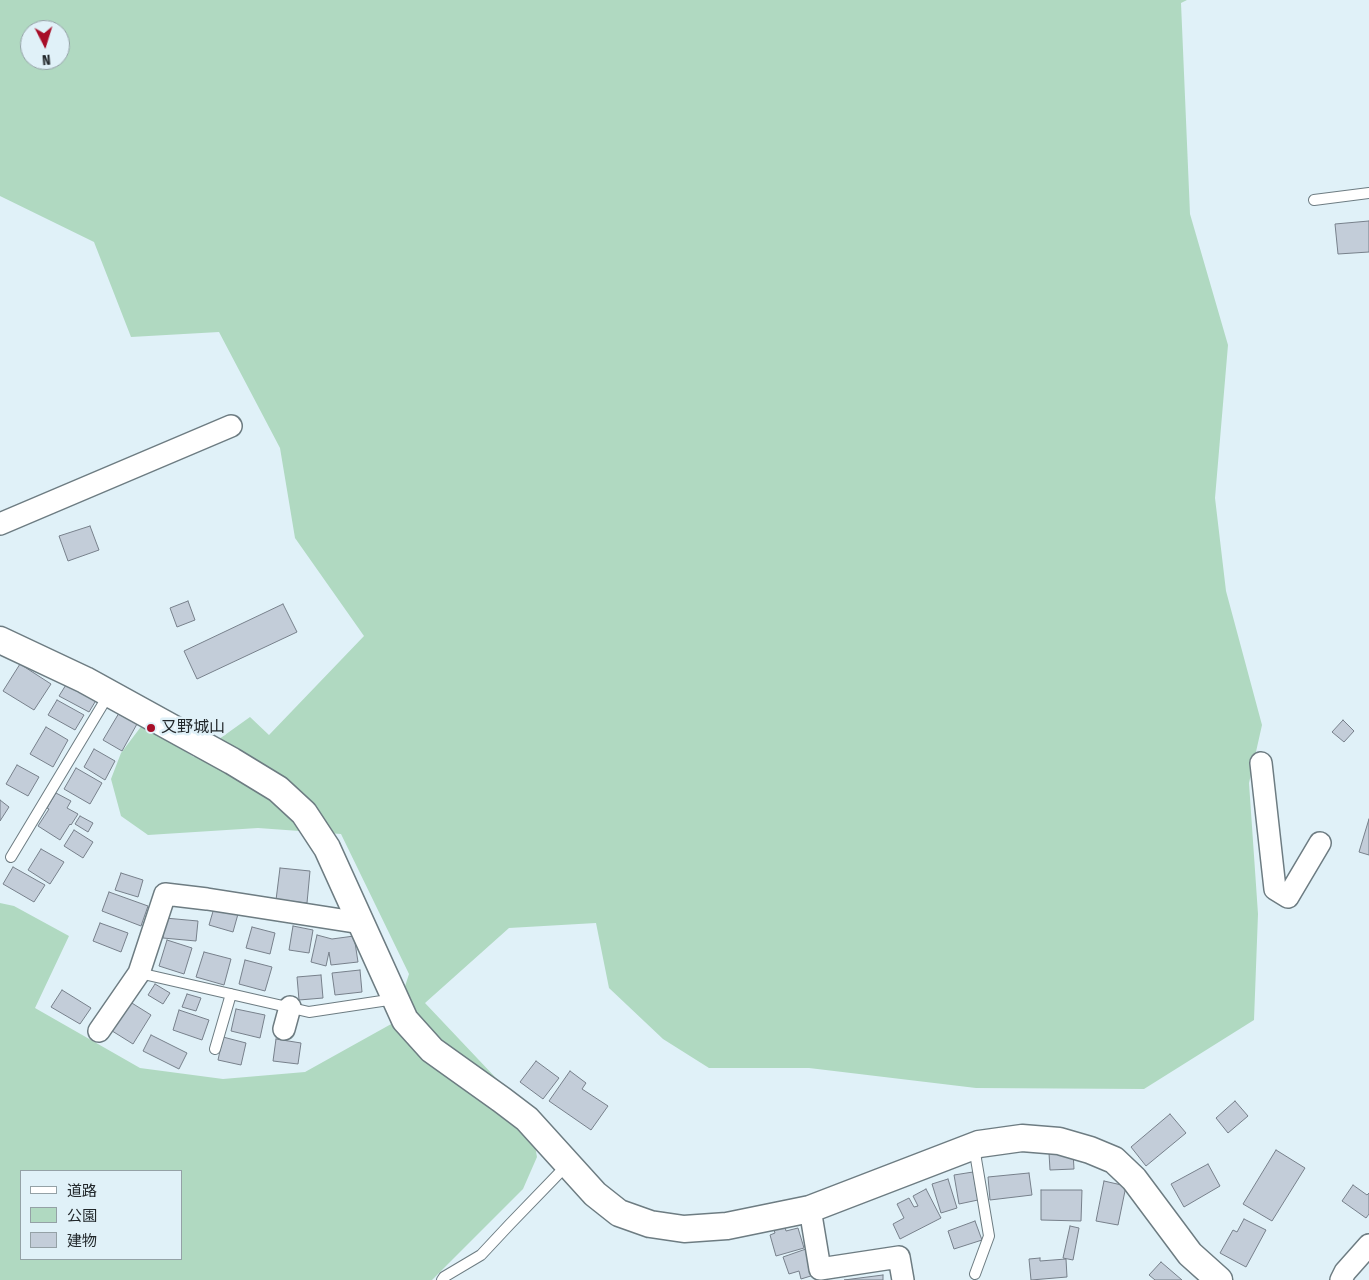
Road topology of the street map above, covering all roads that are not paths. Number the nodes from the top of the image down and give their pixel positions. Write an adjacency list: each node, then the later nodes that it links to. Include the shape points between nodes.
1 (1369, 193): 2 (lane)
2 (1314, 200)
3 (231, 426): 4 (street)
4 (0, 524)
5 (0, 640): 6 (street)
6 (110, 694): 9 (lane); 10 (street, via 278,789 304,813 327,848)
7 (1260, 763): 8 (street, via 1275,889 1288,897)
8 (1320, 843)
9 (11, 856)
10 (361, 924): 11 (street, via 165,894); 13 (street)
11 (139, 973): 12 (lane); 16 (street)
12 (231, 994): 14 (lane); 17 (lane)
13 (396, 999): 14 (lane, via 309,1012); 19 (street, via 405,1020 432,1050 527,1120)
14 (290, 1008): 15 (street)
15 (284, 1029)
16 (99, 1031)
17 (216, 1049)
18 (974, 1146): 20 (street); 22 (lane, via 989,1236); 25 (street, via 1022,1138 1059,1141 1114,1160 1134,1179 1190,1254)
19 (568, 1164): 20 (street, via 595,1194 619,1212 650,1224 684,1229 727,1226); 23 (lane, via 481,1255)
20 (810, 1209): 24 (street, via 820,1269 899,1257)
21 (1369, 1245): 26 (street)
22 (975, 1274)
23 (442, 1280)
24 (903, 1280)
25 (1218, 1280)
26 (1341, 1280)

